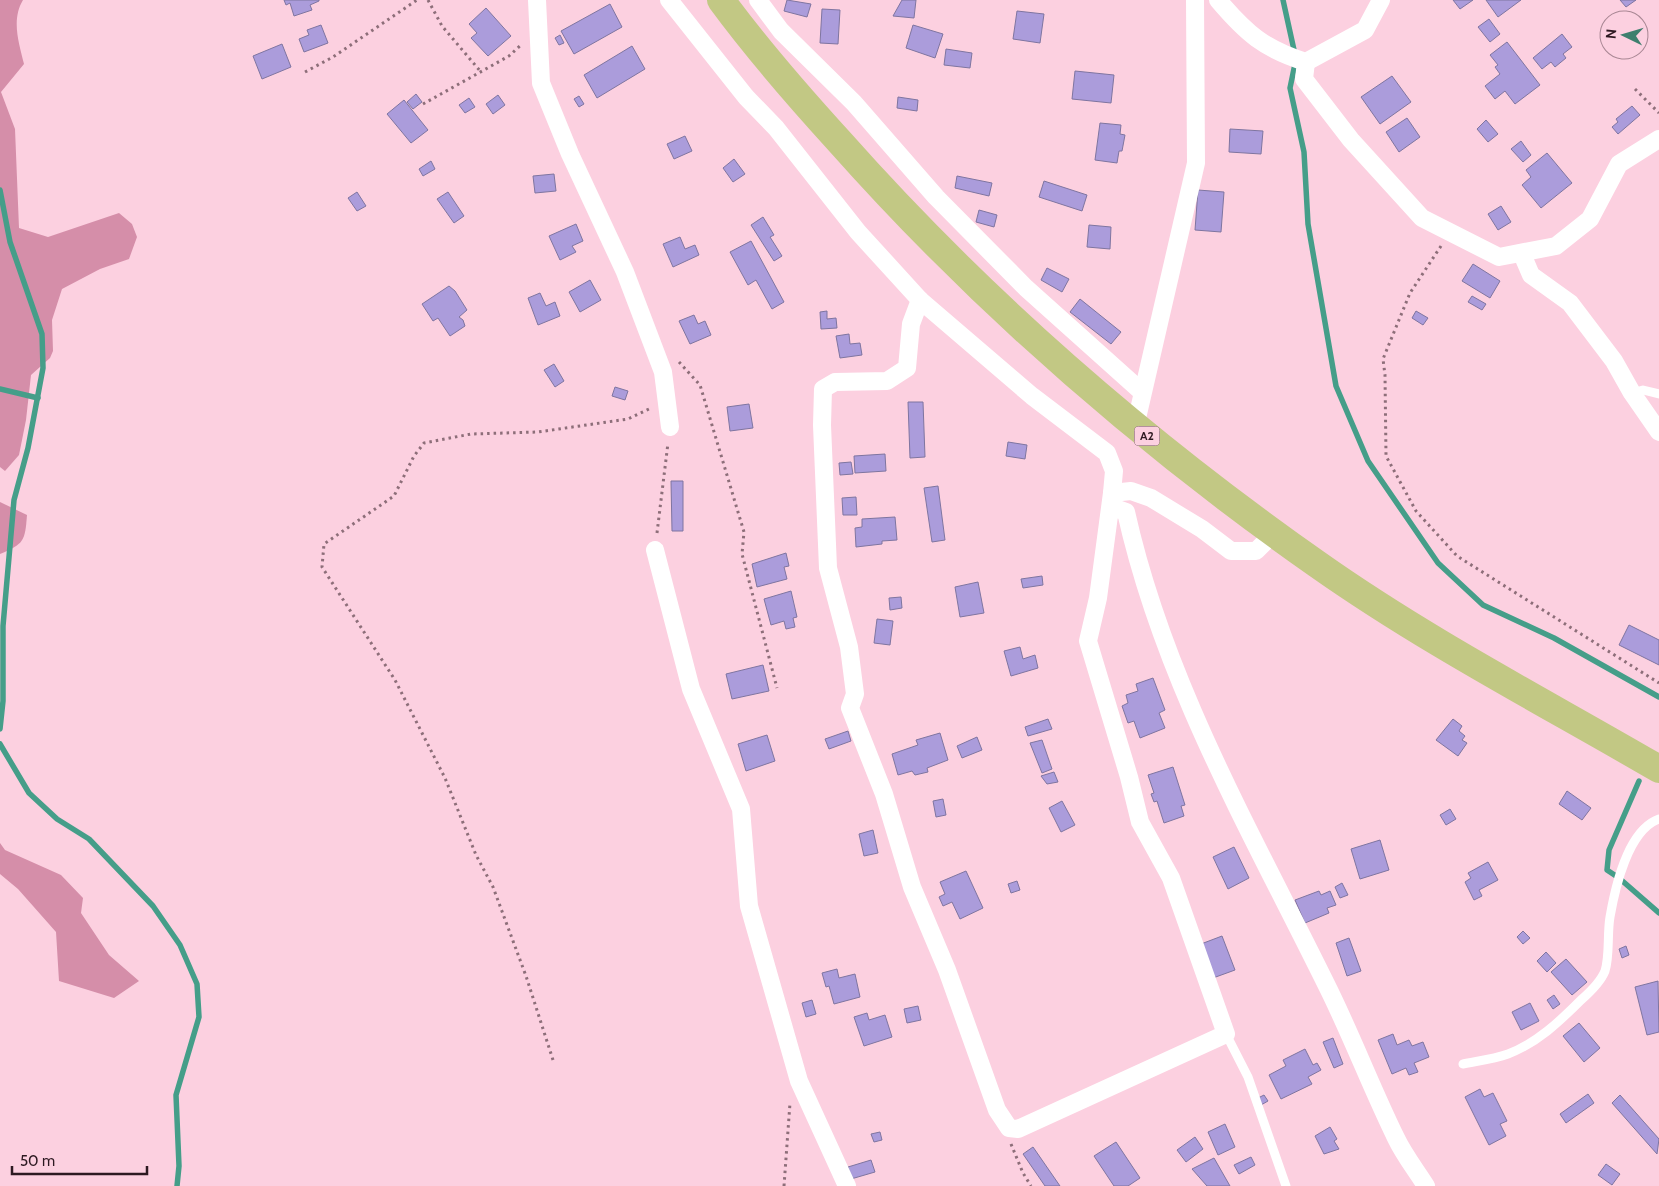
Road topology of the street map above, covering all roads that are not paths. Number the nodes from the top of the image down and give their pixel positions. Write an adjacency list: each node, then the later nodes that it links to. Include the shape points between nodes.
1 (537, 0): 15 (street, via 541,83 625,272 663,372)
2 (669, 0): 11 (street, via 858,232)
3 (721, 0): 16 (main road, A2, via 814,114 899,209 1025,332)
4 (758, 0): 12 (street, via 781,31 854,103 936,197 1026,288)
5 (1195, 0): 12 (street, via 1196,163)
6 (1218, 0): 8 (street, via 1244,30 1282,55)
7 (1381, 0): 8 (street, via 1365,30)
8 (1306, 62): 10 (street, via 1304,79 1351,140 1422,218 1499,257)
9 (1659, 139): 10 (street, via 1619,164 1590,219 1556,246)
10 (1522, 254): 13 (street, via 1531,276 1570,304 1614,360)
11 (920, 300): 18 (street, via 1032,396 1107,453 1114,471); 23 (street, via 911,324 907,368 887,381 835,382 823,389 828,568 849,647 855,694 850,708 884,794 912,887 947,970 997,1110 1009,1128 1018,1129)
12 (1142, 392): 16 (street)
13 (1632, 393): 14 (lane, via 1643,390); 17 (street)
14 (1659, 394)
15 (670, 427)
16 (1135, 427): 19 (main road, A2)
17 (1659, 432)
18 (1112, 500): 19 (street, via 1131,491 1151,498 1231,551 1256,551); 23 (street, via 1098,598 1088,641 1140,822 1171,878); 27 (street, via 1126,512 1137,561 1201,730 1254,844 1330,991 1397,1140)
19 (1275, 532): 21 (main road, A2, via 1318,564 1480,669)
20 (655, 550): 25 (street, via 691,689 741,809 749,906 799,1081)
21 (1659, 769)
22 (1659, 819): 24 (lane, via 1641,830 1629,851 1610,917 1605,971 1589,993 1555,1026 1534,1041 1507,1054)
23 (1226, 1034): 26 (lane, via 1248,1076)
24 (1463, 1064)
25 (847, 1186)
26 (1286, 1186)
27 (1426, 1186)

